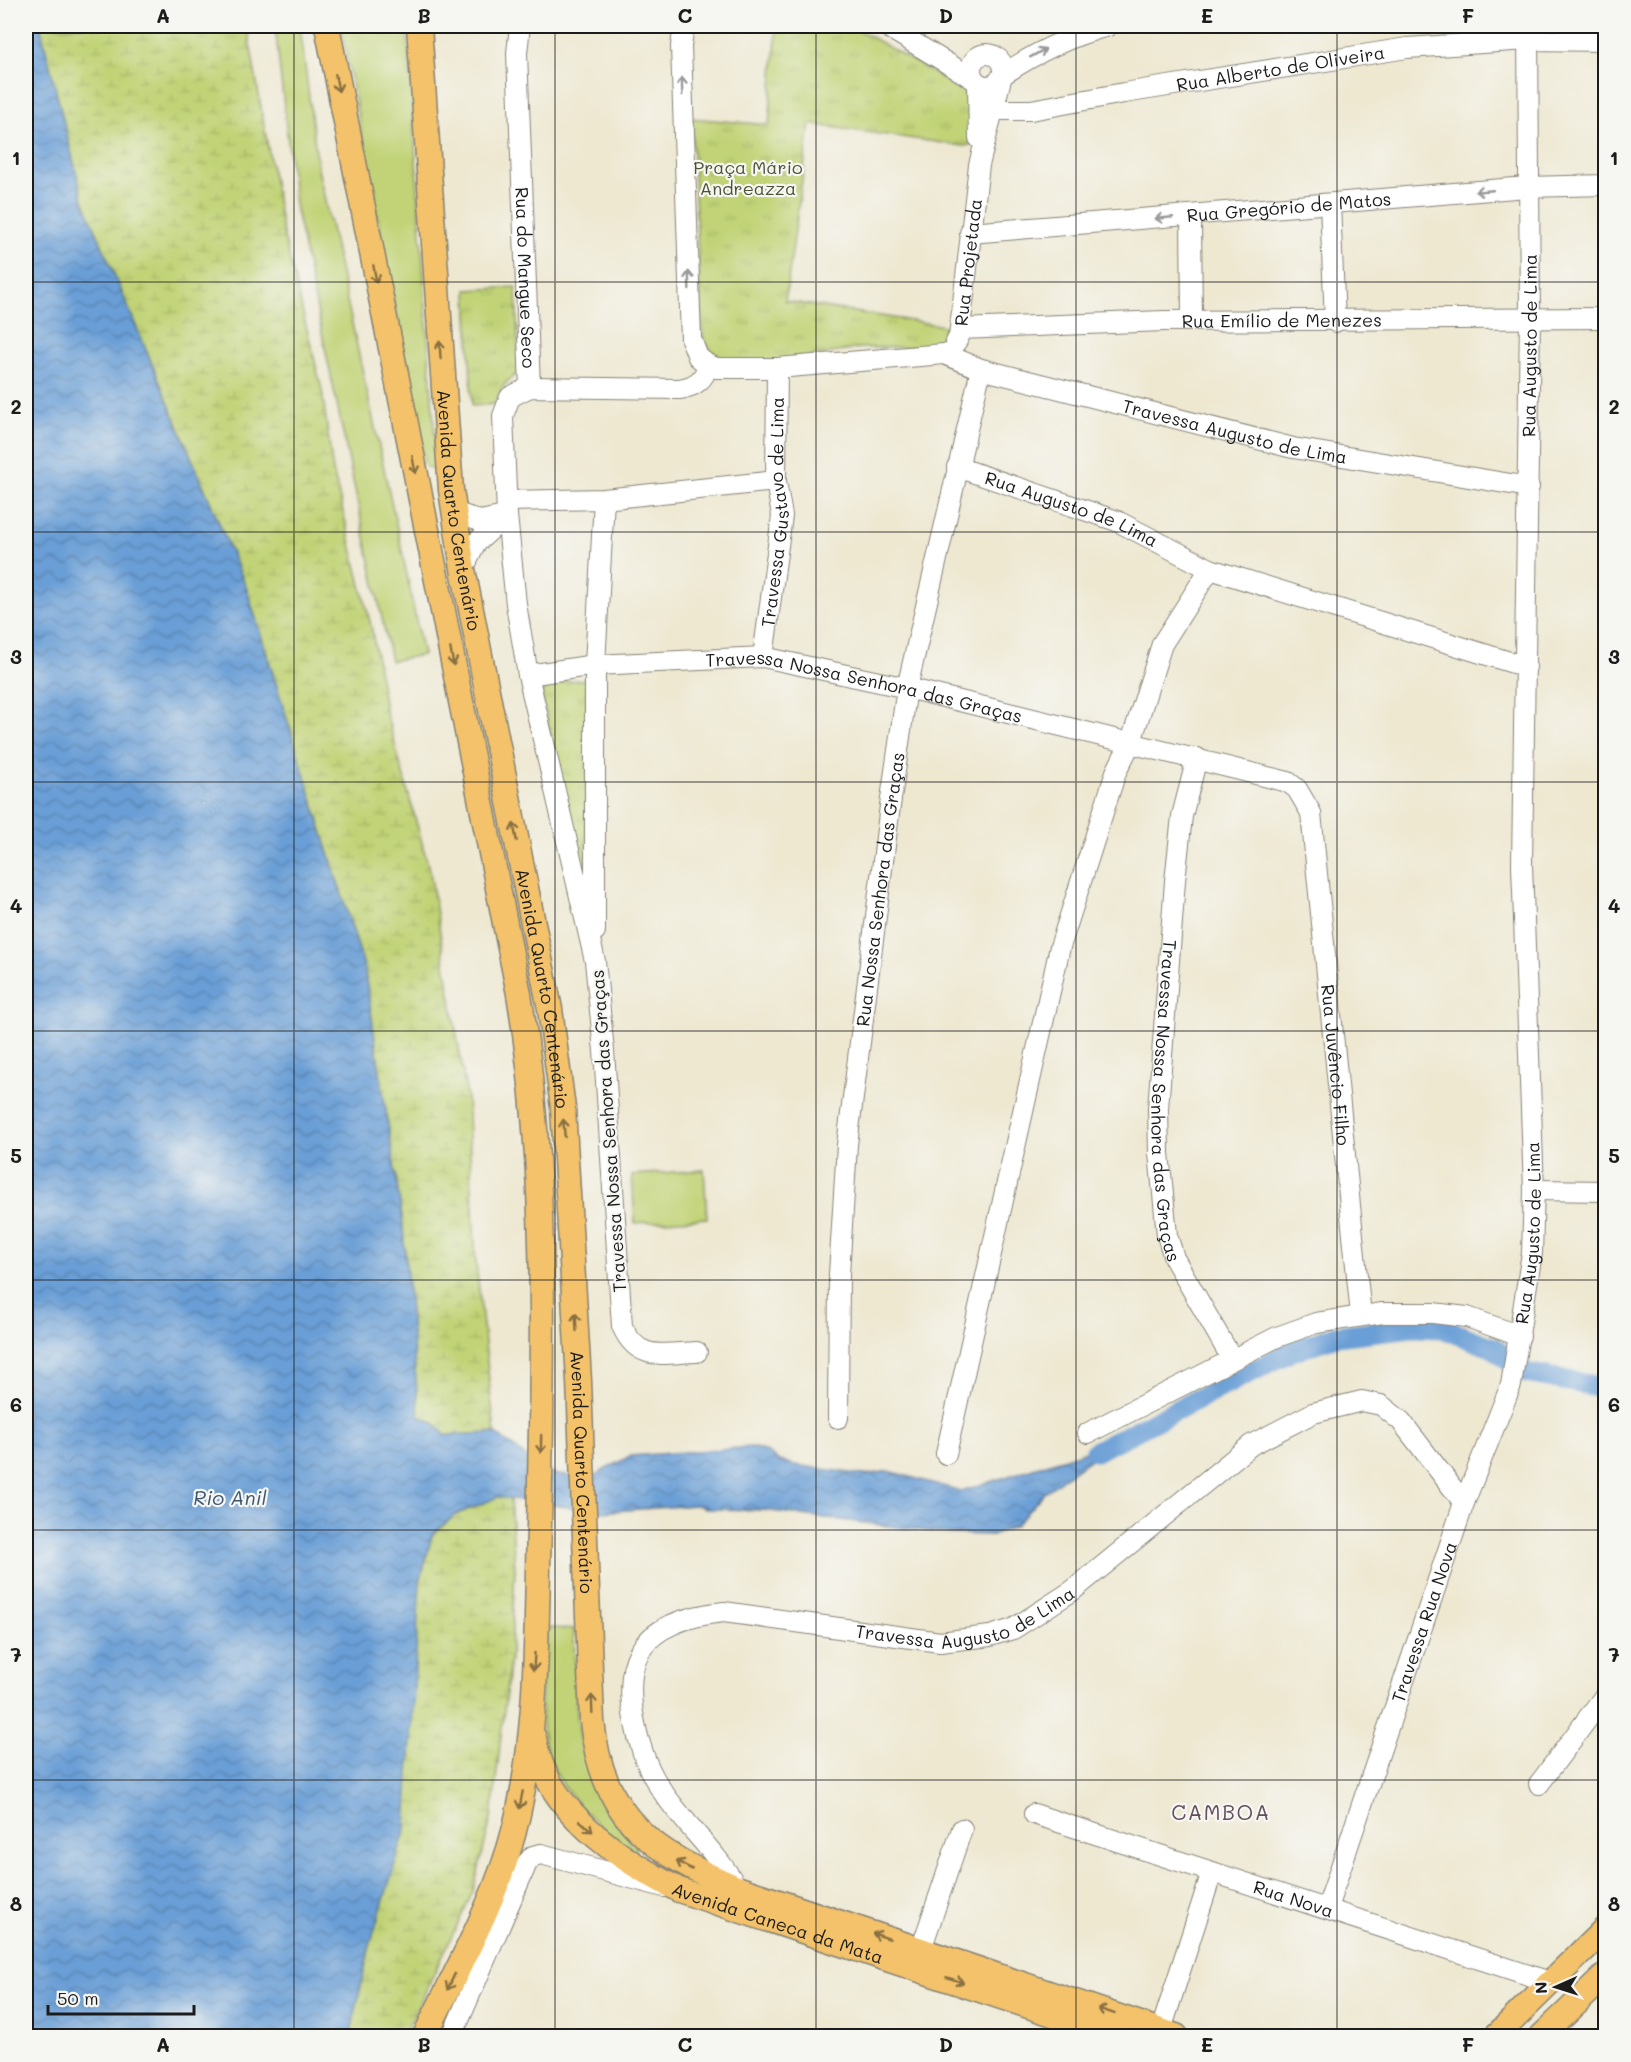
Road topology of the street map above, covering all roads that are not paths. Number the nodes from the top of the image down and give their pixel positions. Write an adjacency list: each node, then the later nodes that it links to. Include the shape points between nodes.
1 (327, 26): 58 (main road, Avenida Quarto Centenário, one-way to 58, via 526,1040 535,1109 542,1211 542,1385)
2 (418, 26): 35 (main road, Avenida Quarto Centenário, one-way to 2)
3 (520, 26): 29 (street, Rua do Mangue Seco, via 517,53)
4 (684, 26): 26 (street, one-way to 4, via 698,357 691,339 681,46)
5 (886, 26): 9 (street)
6 (1108, 26): 11 (street, one-way to 6, via 1038,52 1074,35)
7 (1528, 33): 8 (street, Rua Alberto de Oliveira); 13 (street, Rua Alberto de Oliveira, via 1407,48 1031,110); 16 (street, Rua Augusto de Lima)
8 (1605, 41)
9 (924, 50): 10 (street); 12 (street)
10 (978, 56): 11 (street, via 989,53 999,58); 12 (street, via 972,65)
11 (1002, 76): 12 (street, via 993,86); 13 (street, Rua Projetada)
12 (977, 82): 14 (street, Rua Projetada)
13 (993, 110): 14 (street, Rua Projetada)
14 (979, 165): 19 (street, Rua Projetada)
15 (1605, 185): 16 (street, Rua Gregório de Matos)
16 (1527, 187): 17 (street, Rua Gregório de Matos, one-way to 17); 21 (street, Rua Augusto de Lima)
17 (1330, 204): 18 (street, Rua Gregório de Matos); 23 (street)
18 (1191, 216): 19 (street, Rua Gregório de Matos, one-way to 19); 22 (street)
19 (970, 233): 24 (street, Rua Projetada)
20 (1605, 318): 21 (street, Rua Emílio de Menezes)
21 (1530, 319): 23 (street, Rua Emílio de Menezes); 32 (street, Rua Augusto de Lima)
22 (1192, 321): 23 (street, Rua Emílio de Menezes); 24 (street, Rua Emílio de Menezes)
23 (1335, 322)
24 (960, 329): 25 (street, Rua Projetada, via 955,345)
25 (944, 354): 27 (street); 28 (street, Travessa Augusto de Lima)
26 (708, 365): 27 (street, via 725,369); 29 (street, via 697,383 679,389)
27 (777, 368): 31 (street, Travessa Gustavo de Lima)
28 (981, 369): 30 (street, Rua Nossa Senhora das Graças); 32 (street, Travessa Augusto de Lima, via 1293,448)
29 (530, 387): 34 (street, Rua do Mangue Seco, via 515,392 504,409)
30 (957, 467): 37 (street, Rua Augusto de Lima, via 1117,521); 42 (street, Rua Nossa Senhora das Graças)
31 (776, 481): 33 (street); 38 (street, Travessa Gustavo de Lima, via 782,516)
32 (1529, 488): 40 (street, Rua Augusto de Lima)
33 (604, 499): 34 (street); 39 (street)
34 (507, 508): 35 (street, via 480,521); 36 (street, via 476,543); 41 (street, Travessa Nossa Senhora das Graças, via 516,604)
35 (454, 512): 36 (main road, Avenida Quarto Centenário)
36 (464, 569): 64 (main road, Avenida Quarto Centenário, one-way to 36, via 642,1834 614,1798 594,1741 579,1381 556,1052)
37 (1210, 569): 40 (street, Rua Augusto de Lima); 43 (street, via 1162,645)
38 (763, 657): 39 (street, Travessa Nossa Senhora das Graças); 42 (street, Travessa Nossa Senhora das Graças)
39 (595, 665): 41 (street, Travessa Nossa Senhora das Graças); 46 (street)
40 (1526, 667): 47 (street, Rua Augusto de Lima, via 1522,865)
41 (528, 675): 46 (street, Travessa Nossa Senhora das Graças)
42 (907, 688): 43 (street, Travessa Nossa Senhora das Graças); 53 (street, Rua Nossa Senhora das Graças, via 847,1145 839,1274)
43 (1131, 742): 44 (street, Travessa Nossa Senhora das Graças); 55 (street, via 1116,772 1060,947)
44 (1197, 758): 45 (street, Travessa Nossa Senhora das Graças, via 1288,782 1297,789); 52 (street, Travessa Nossa Senhora das Graças, via 1182,816 1173,904 1158,1109 1159,1154 1167,1235 1174,1258)
45 (1311, 813): 49 (street, Rua Juvêncio Filho)
46 (595, 961): 51 (street, Travessa Nossa Senhora das Graças, via 622,1326 635,1347 646,1353)
47 (1534, 1190): 48 (street); 50 (street, Rua Augusto de Lima, via 1532,1253)
48 (1605, 1191)
49 (1361, 1316): 50 (street, Rua Augusto de Lima, via 1433,1312 1467,1317); 52 (street, Rua Augusto de Lima, via 1316,1323)
50 (1520, 1336): 56 (street, Travessa Rua Nova, via 1515,1368)
51 (698, 1352)
52 (1232, 1359): 54 (street, Rua Augusto de Lima)
53 (838, 1418)
54 (1088, 1433)
55 (946, 1454)
56 (1464, 1503): 64 (street, Travessa Augusto de Lima, via 1401,1421 1380,1405 1352,1402 1313,1413 1251,1445 1072,1591 1013,1629 940,1642 724,1612 674,1623 640,1652 633,1674 635,1724 656,1783 723,1863); 65 (street, Travessa Rua Nova)
57 (1605, 1694): 59 (street)
58 (532, 1701): 63 (main road, Avenida Caneca da Mata, one-way to 63, via 537,1752 561,1801 622,1854); 71 (main road, one-way to 71, via 523,1790 507,1856)
59 (1539, 1784)
60 (1034, 1814): 62 (street, Rua Nova)
61 (962, 1829): 67 (street)
62 (1212, 1872): 65 (street, Rua Nova); 70 (street)
63 (679, 1890): 64 (main road, Avenida Caneca da Mata); 72 (street, via 542,1854 533,1856)
64 (735, 1898): 67 (main road, Avenida Caneca da Mata)
65 (1327, 1908): 69 (street, Rua Nova)
66 (1605, 1928): 69 (main road)
67 (918, 1958): 70 (main road, Avenida Caneca da Mata, one-way to 67); 73 (main road, Avenida Caneca da Mata, one-way to 73)
68 (1605, 1975): 75 (main road)
69 (1553, 1983): 74 (main road)
70 (1169, 2033)
71 (425, 2037)
72 (452, 2037)
73 (1119, 2037)
74 (1496, 2037)
75 (1542, 2037)

